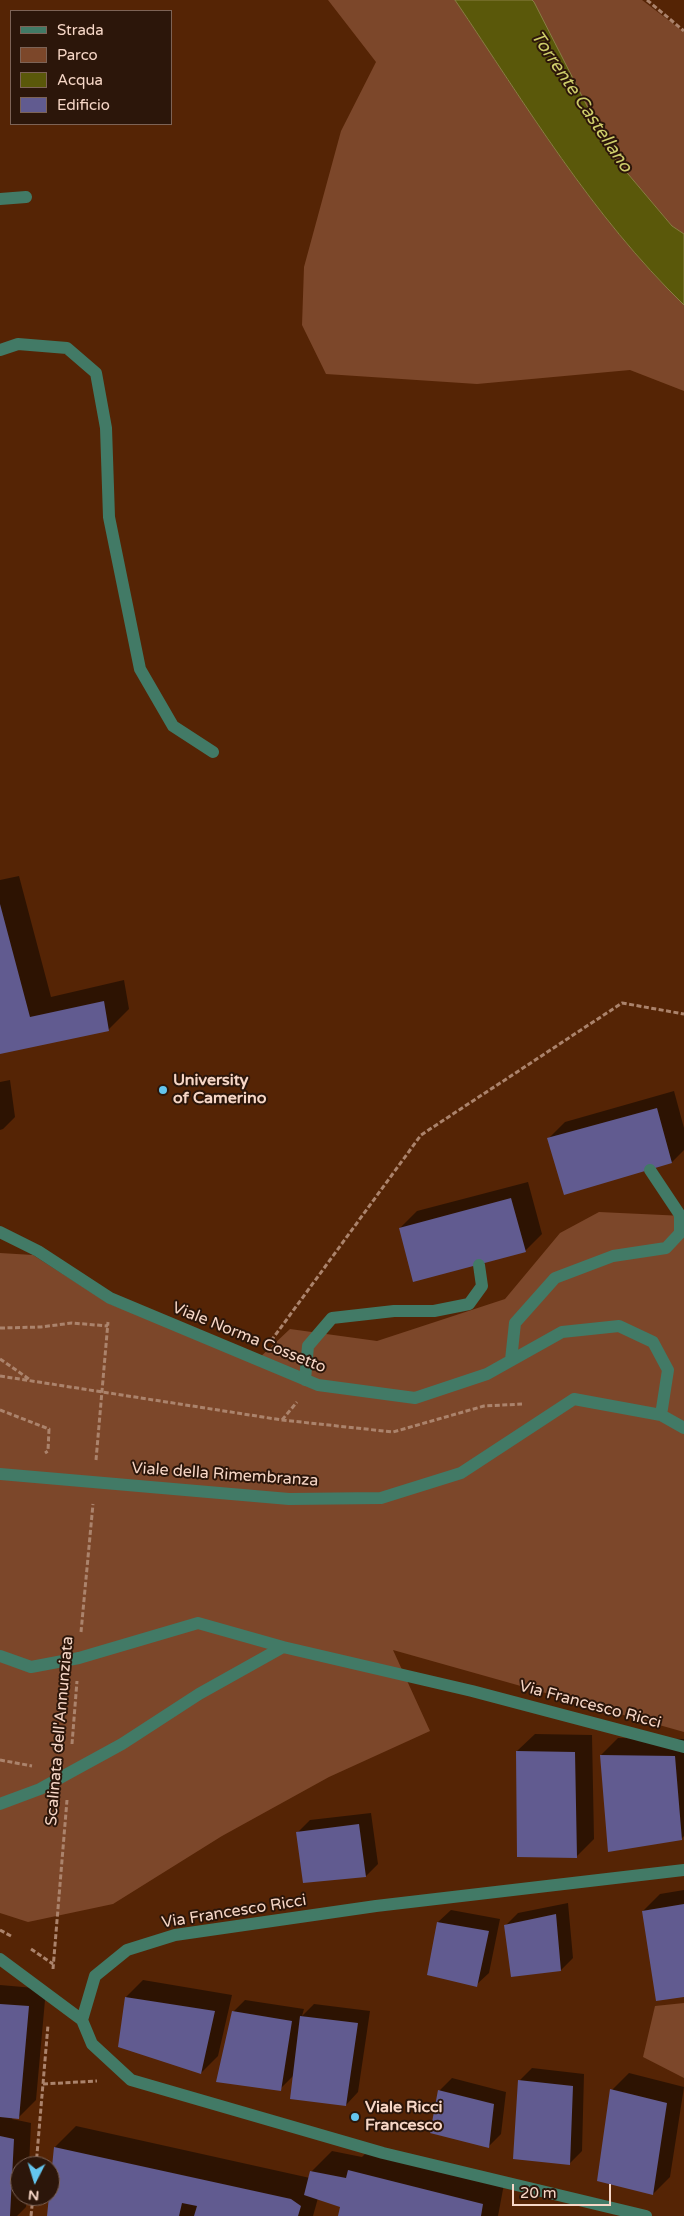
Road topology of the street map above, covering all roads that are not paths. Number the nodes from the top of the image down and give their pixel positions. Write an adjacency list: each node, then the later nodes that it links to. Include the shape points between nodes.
1 (26, 197): 2 (street)
2 (0, 199)
3 (0, 350): 4 (street, via 18,344 67,348 96,373 106,428 109,517 140,669 173,726)
4 (213, 752)
5 (650, 1170): 8 (street, via 680,1216 680,1233 666,1248 613,1256 555,1278 515,1323)
6 (0, 1232): 9 (street, Viale Norma Cossetto, via 38,1251 110,1298)
7 (479, 1265): 9 (street, via 482,1286 469,1304 434,1311 394,1311 332,1318 308,1346)
8 (511, 1360): 9 (street, Viale Norma Cossetto, via 487,1374 415,1398 318,1385); 10 (street, Viale Norma Cossetto, via 562,1332 619,1326 653,1342 668,1370)
9 (305, 1380)
10 (661, 1415): 11 (street, Viale della Rimembranza); 12 (street, Viale della Rimembranza, via 574,1399 461,1472 381,1498 288,1499)
11 (684, 1428)
12 (4, 1474)
13 (283, 1647): 14 (street, via 198,1623 79,1658 31,1667); 15 (street, Via Francesco Ricci, via 472,1690); 16 (street, via 70,1773)
14 (0, 1656)
15 (684, 1747)
16 (0, 1804)
17 (684, 1870): 19 (street, Via Francesco Ricci, via 376,1906 176,1935 127,1950 95,1976)
18 (0, 1959): 19 (street)
19 (82, 2020): 20 (street, via 92,2044 131,2080 383,2153)
20 (646, 2216)

